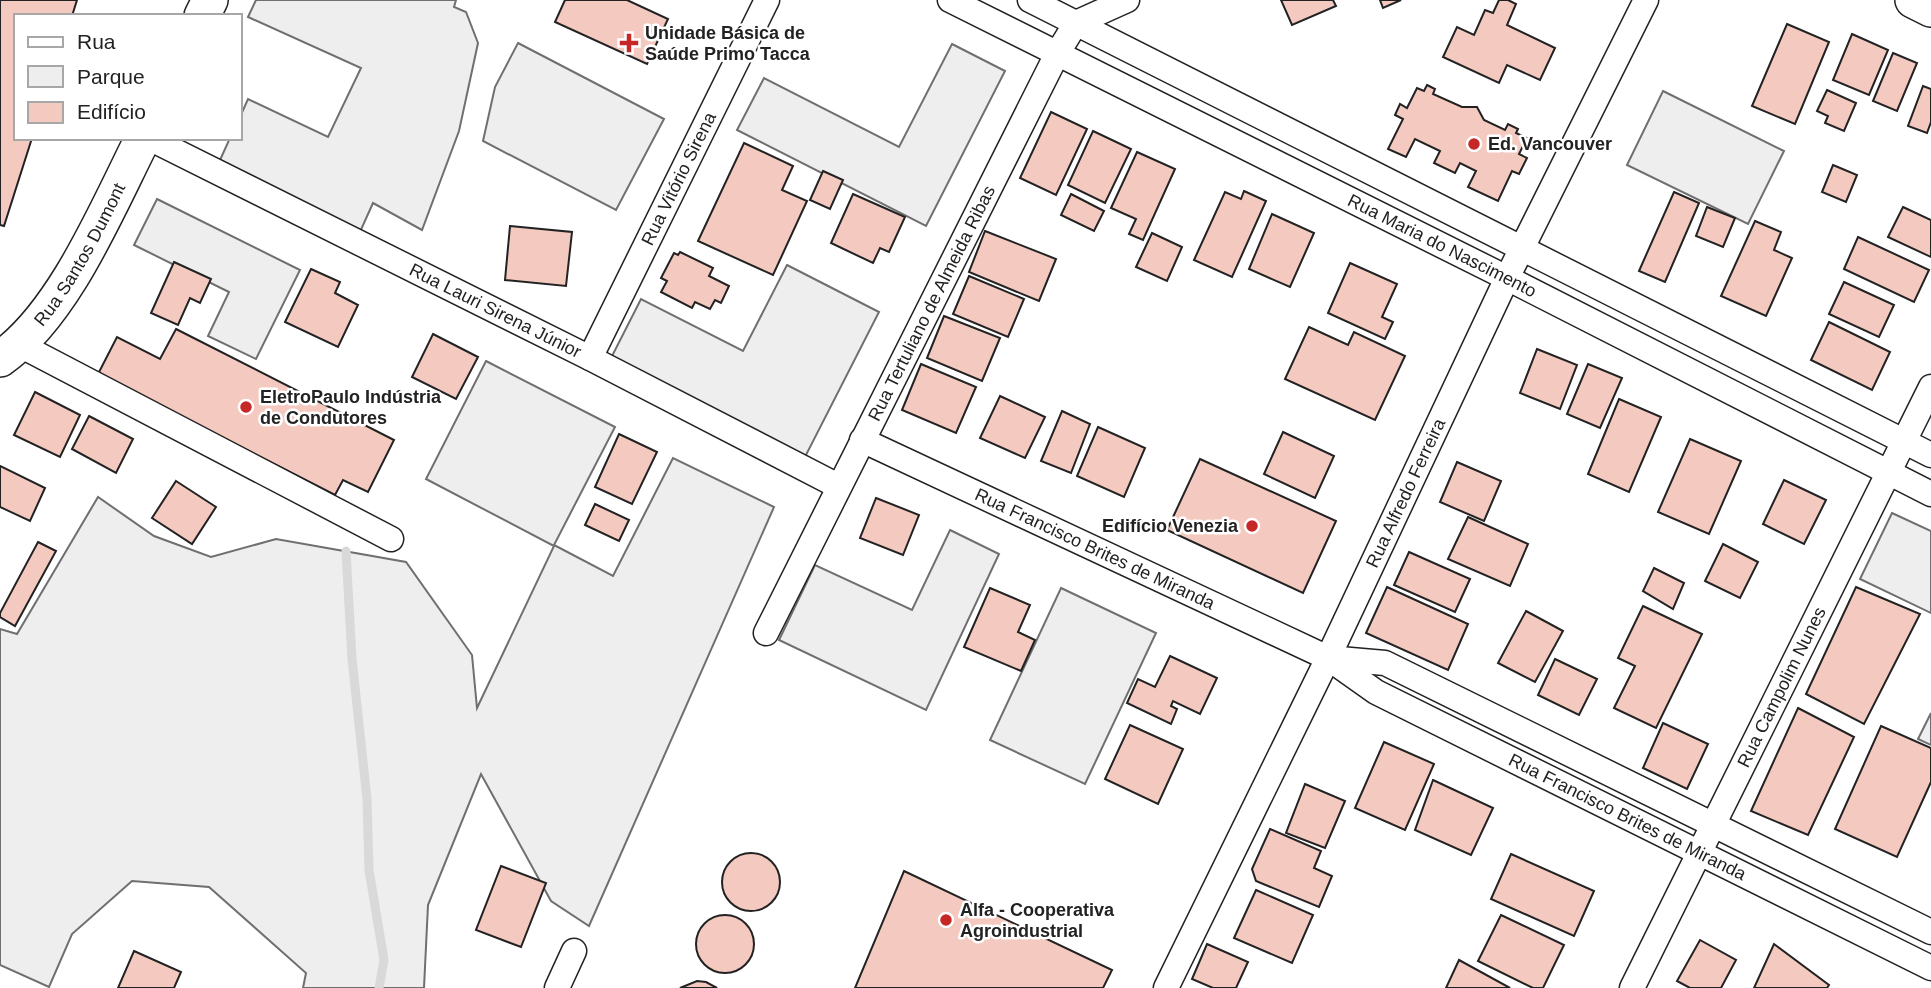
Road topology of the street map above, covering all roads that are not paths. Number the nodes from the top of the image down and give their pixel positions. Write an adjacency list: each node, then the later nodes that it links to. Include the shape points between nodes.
1 (768, 0): 17 (street, Rua Vitório Sirena)
2 (950, 0): 9 (street, Rua Maria do Nascimento)
3 (1030, 0): 8 (street, Rua Maria do Nascimento)
4 (1127, 0): 8 (street)
5 (1646, 0): 12 (street, Rua Alfredo Ferreira)
6 (1913, 0): 7 (main road)
7 (1931, 9)
8 (1076, 23): 9 (street, Rua Tertuliano de Almeida Ribas); 12 (street, Rua Maria do Nascimento)
9 (1057, 54): 13 (street, Rua Maria do Nascimento); 21 (street, Rua Tertuliano de Almeida Ribas)
10 (142, 140): 15 (main road, Rua Santos Dumont, via 50,311)
11 (153, 140): 17 (street, Rua Lauri Sirena Júnior)
12 (1522, 250): 13 (street, Rua Alfredo Ferreira); 14 (street, Rua Maria do Nascimento)
13 (1507, 278): 16 (street, Rua Maria do Nascimento); 29 (street, Rua Alfredo Ferreira)
14 (1670, 324): 16 (street); 18 (street, Rua Maria do Nascimento)
15 (10, 352): 27 (street)
16 (1656, 354): 20 (street, Rua Maria do Nascimento)
17 (590, 358): 25 (street, Rua Lauri Sirena Júnior)
18 (1772, 375): 20 (street); 22 (street, Rua Maria do Nascimento)
19 (1931, 387): 22 (street, Rua Campolim Nunes)
20 (1757, 405): 24 (street, Rua Maria do Nascimento)
21 (862, 440): 25 (street, Rua Tertuliano de Almeida Ribas); 29 (street, Rua Francisco Brites de Miranda)
22 (1905, 442): 23 (street, Rua Maria do Nascimento); 24 (street, Rua Campolim Nunes)
23 (1931, 455)
24 (1888, 472): 26 (street, Rua Maria do Nascimento); 34 (street, Rua Campolim Nunes)
25 (838, 486): 28 (street, Rua Tertuliano de Almeida Ribas)
26 (1931, 494)
27 (391, 539)
28 (766, 633)
29 (1328, 658): 30 (street, Rua Francisco Brites de Miranda, via 1385,663); 31 (street, Rua Francisco Brites de Miranda, via 1376,692); 42 (street, Rua Alfredo Ferreira)
30 (1471, 705): 31 (street); 32 (street, Rua Francisco Brites de Miranda)
31 (1458, 733): 33 (street, Rua Francisco Brites de Miranda)
32 (1584, 761): 33 (street); 34 (street, Rua Francisco Brites de Miranda)
33 (1569, 789): 35 (street, Rua Francisco Brites de Miranda)
34 (1714, 825): 35 (street, Rua Campolim Nunes); 36 (street, Rua Francisco Brites de Miranda)
35 (1700, 854): 37 (street, Rua Francisco Brites de Miranda); 43 (street, Rua Campolim Nunes)
36 (1857, 896): 37 (street); 38 (street, Rua Francisco Brites de Miranda)
37 (1843, 925): 40 (street, Rua Francisco Brites de Miranda)
38 (1931, 932)
39 (574, 951): 41 (street)
40 (1930, 964)
41 (557, 988)
42 (1166, 988)
43 (1632, 988)

